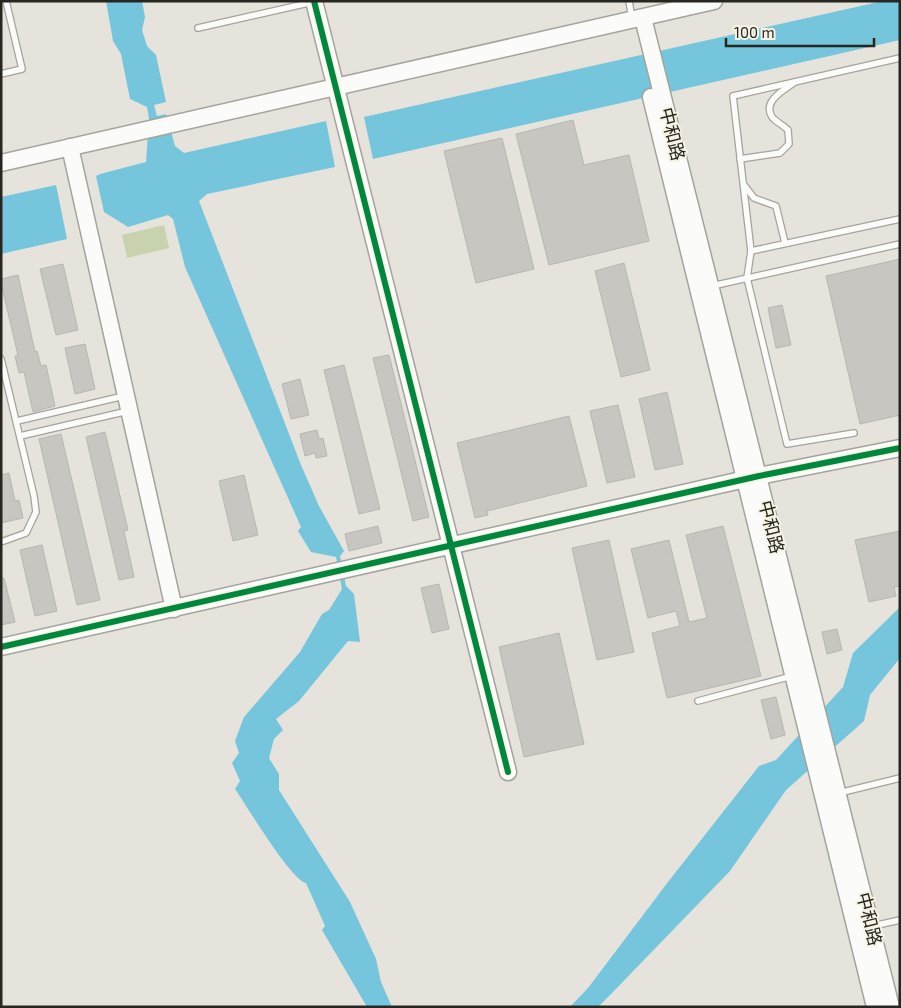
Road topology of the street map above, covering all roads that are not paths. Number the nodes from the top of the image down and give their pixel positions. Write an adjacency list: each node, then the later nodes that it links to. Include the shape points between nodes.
1 (6, 1): 8 (lane, via 22,69)
2 (629, 1): 5 (lane)
3 (714, 1): 5 (main road)
4 (314, 2): 6 (lane); 10 (main road)
5 (637, 19): 10 (main road); 20 (main road, 中和路); 27 (main road, 中和路)
6 (198, 28)
7 (900, 58): 9 (lane)
8 (1, 74)
9 (797, 81): 12 (lane, via 732,96); 12 (lane, via 774,97 770,110 772,116 788,130 789,144 780,153)
10 (335, 86): 11 (main road); 29 (main road)
11 (70, 147): 13 (main road); 22 (main road)
12 (740, 159): 14 (lane)
13 (1, 163)
14 (743, 183): 16 (lane, via 754,198 776,206); 18 (lane)
15 (900, 219): 16 (lane)
16 (785, 243): 18 (lane)
17 (900, 244): 19 (lane)
18 (751, 250): 19 (lane)
19 (746, 278): 20 (lane); 24 (lane, via 786,444)
20 (711, 286): 27 (main road, 中和路)
21 (1, 359): 23 (lane)
22 (128, 403): 23 (lane); 25 (lane); 30 (main road)
23 (17, 421): 25 (lane)
24 (854, 433)
25 (20, 436): 28 (lane, via 36,512 26,533)
26 (900, 448): 27 (main road)
27 (752, 478): 29 (main road); 32 (main road, 中和路); 36 (main road, 中和路)
28 (1, 542)
29 (452, 547): 30 (main road); 34 (main road)
30 (174, 609): 31 (main road)
31 (1, 648)
32 (793, 675): 33 (lane); 39 (main road, 中和路)
33 (698, 701)
34 (508, 772)
35 (900, 778): 36 (lane)
36 (838, 794): 38 (main road, 中和路)
37 (900, 920): 38 (lane)
38 (871, 927): 40 (main road, 中和路)
39 (875, 1007)
40 (891, 1007)

